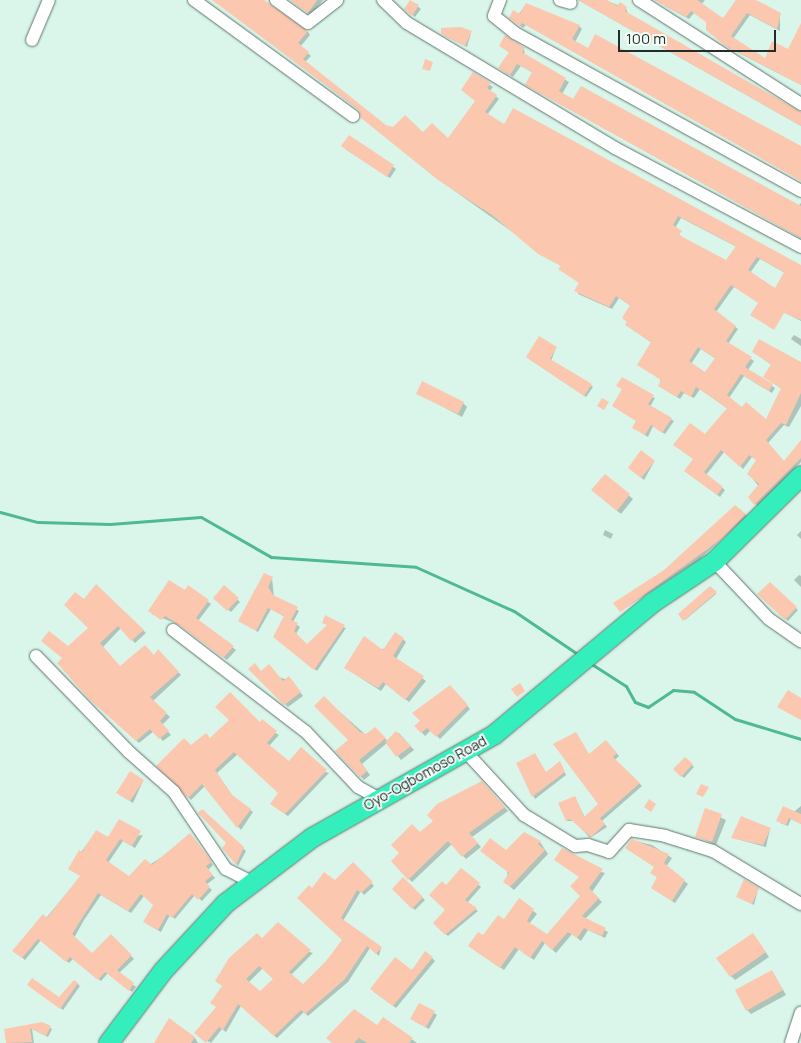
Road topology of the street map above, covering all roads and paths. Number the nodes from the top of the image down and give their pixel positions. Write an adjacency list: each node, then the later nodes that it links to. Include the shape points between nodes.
1 (49, 0): 8 (street)
2 (194, 0): 10 (street)
3 (276, 0): 7 (street, via 308,22)
4 (383, 0): 12 (street, via 407,23 565,118)
5 (500, 0): 11 (street, via 494,16 515,33)
6 (639, 0): 9 (street)
7 (340, 2)
8 (32, 40)
9 (801, 104)
10 (353, 116)
11 (801, 191)
12 (801, 247)
13 (801, 475): 14 (highway, Oyo-Ogbomoso Road)
14 (714, 561): 16 (street, via 769,619); 18 (highway, Oyo-Ogbomoso Road, via 651,604 527,708)
15 (173, 630): 19 (street, via 306,732 358,787)
16 (801, 641)
17 (36, 656): 20 (street, via 129,752 174,792 226,869)
18 (466, 752): 19 (highway, Oyo-Ogbomoso Road); 21 (street, via 524,815 575,846 588,844 609,852 629,830 665,836 713,851)
19 (380, 799): 20 (highway, Oyo-Ogbomoso Road, via 312,837)
20 (252, 882): 23 (highway, Oyo-Ogbomoso Road, via 195,933)
21 (801, 904)
22 (801, 1013): 24 (street)
23 (108, 1043)
24 (791, 1043)

